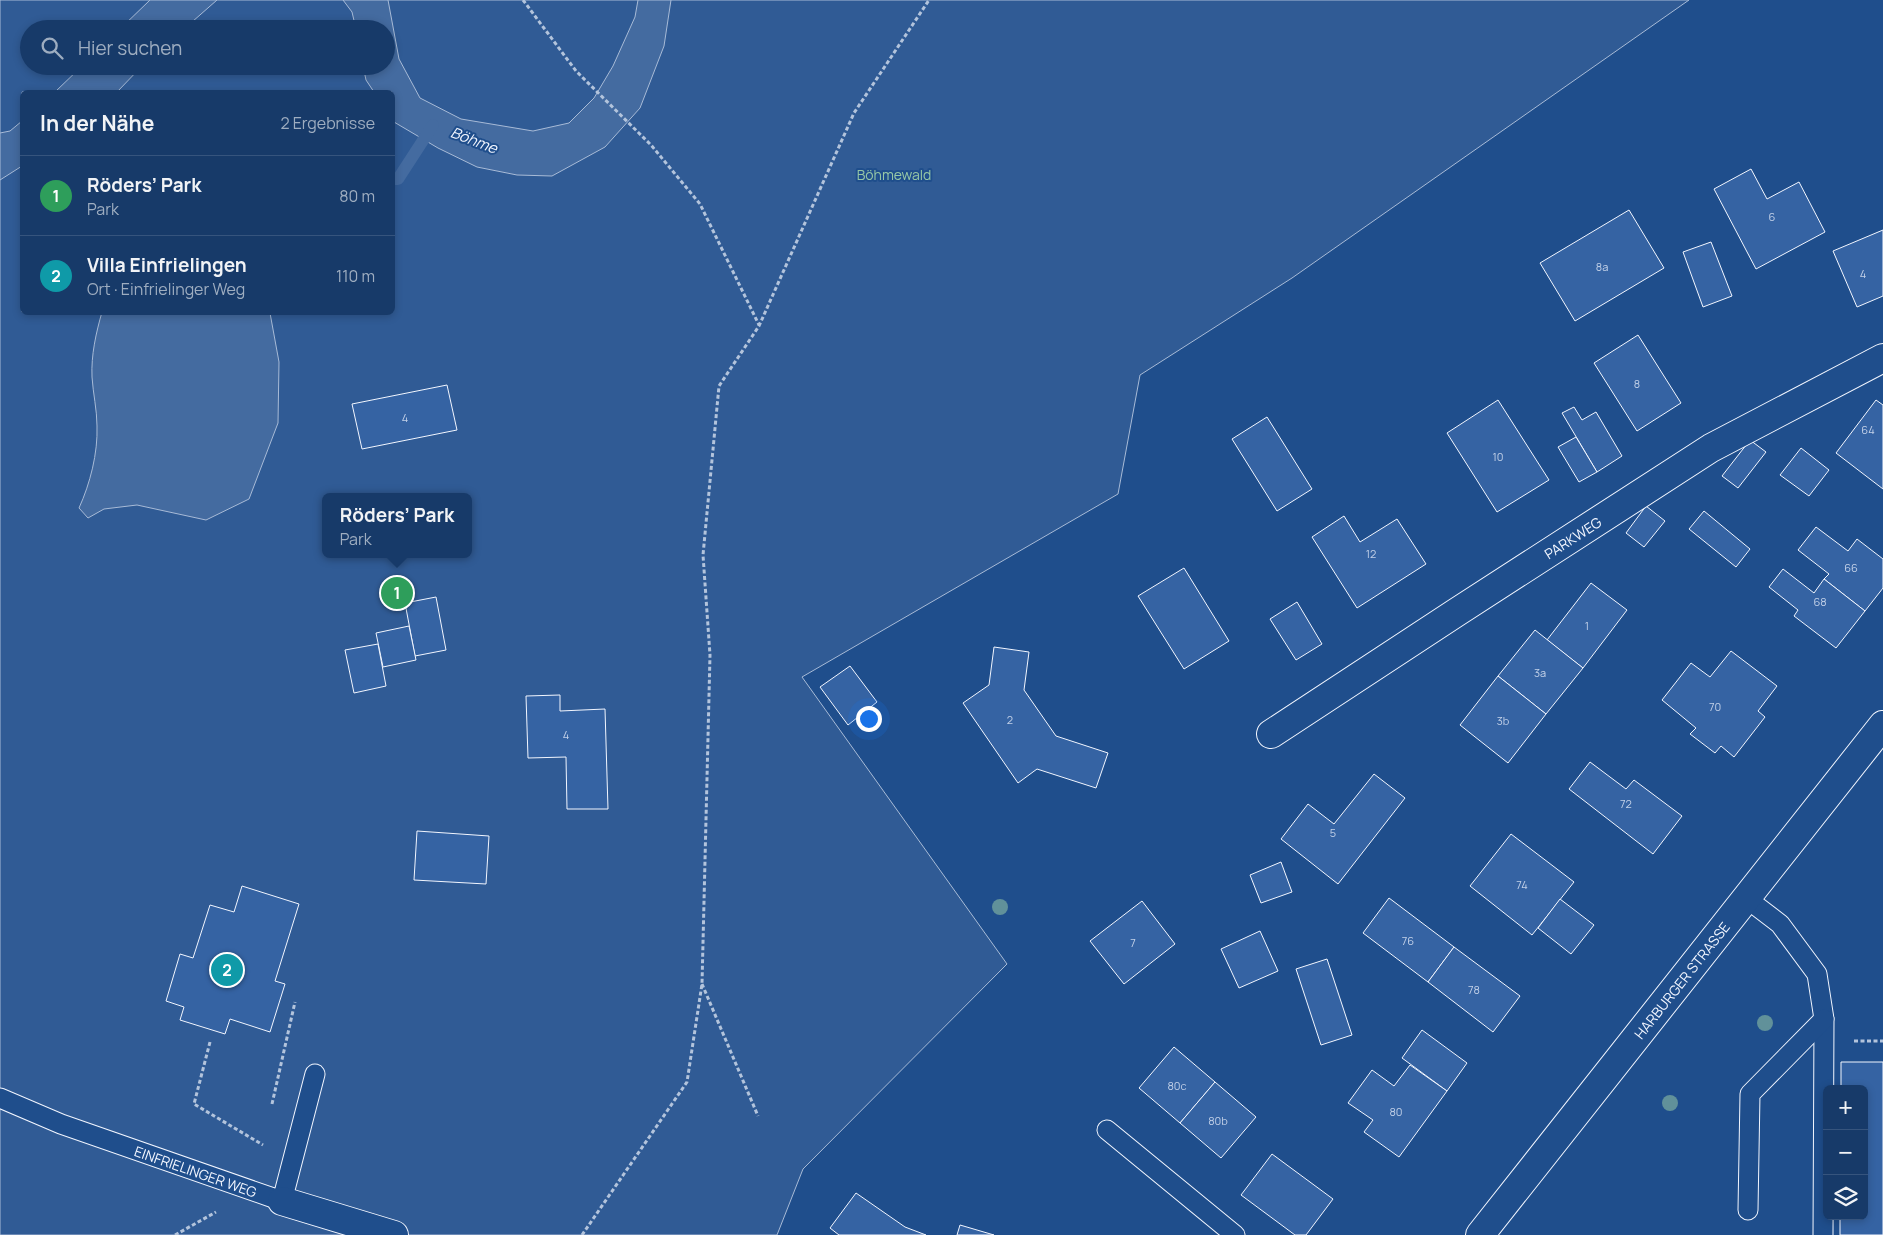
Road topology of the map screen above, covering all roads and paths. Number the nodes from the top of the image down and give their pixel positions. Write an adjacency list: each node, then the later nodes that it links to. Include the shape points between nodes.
1 (523, 0): 3 (path, via 576,71 651,145 700,204)
2 (929, 0): 3 (path, via 854,113)
3 (759, 326): 8 (path, via 719,386 703,555 710,655)
4 (1883, 358): 6 (street, PARKWEG, via 1711,448)
5 (1883, 725): 7 (street, HARBURGER STRASSE)
6 (1271, 734)
7 (1746, 898): 10 (lane, via 1780,924 1817,974); 27 (street, HARBURGER STRASSE)
8 (702, 984): 17 (path); 25 (path, via 687,1082)
9 (295, 1002): 16 (path)
10 (1824, 1019): 23 (lane, via 1750,1094); 28 (lane)
11 (1859, 1040): 12 (path)
12 (1883, 1040)
13 (210, 1042): 20 (path, via 194,1104)
14 (315, 1074): 22 (lane)
15 (0, 1098): 21 (lane, EINFRIELINGER WEG, via 61,1124)
16 (271, 1107)
17 (758, 1116)
18 (1107, 1130): 26 (lane)
19 (265, 1135): 20 (path)
20 (263, 1145): 21 (path)
21 (252, 1192): 22 (lane, EINFRIELINGER WEG)
22 (282, 1201): 24 (street, EINFRIELINGER WEG)
23 (1748, 1210)
24 (394, 1235)
25 (582, 1235)
26 (1235, 1235)
27 (1480, 1235)
28 (1823, 1235)

